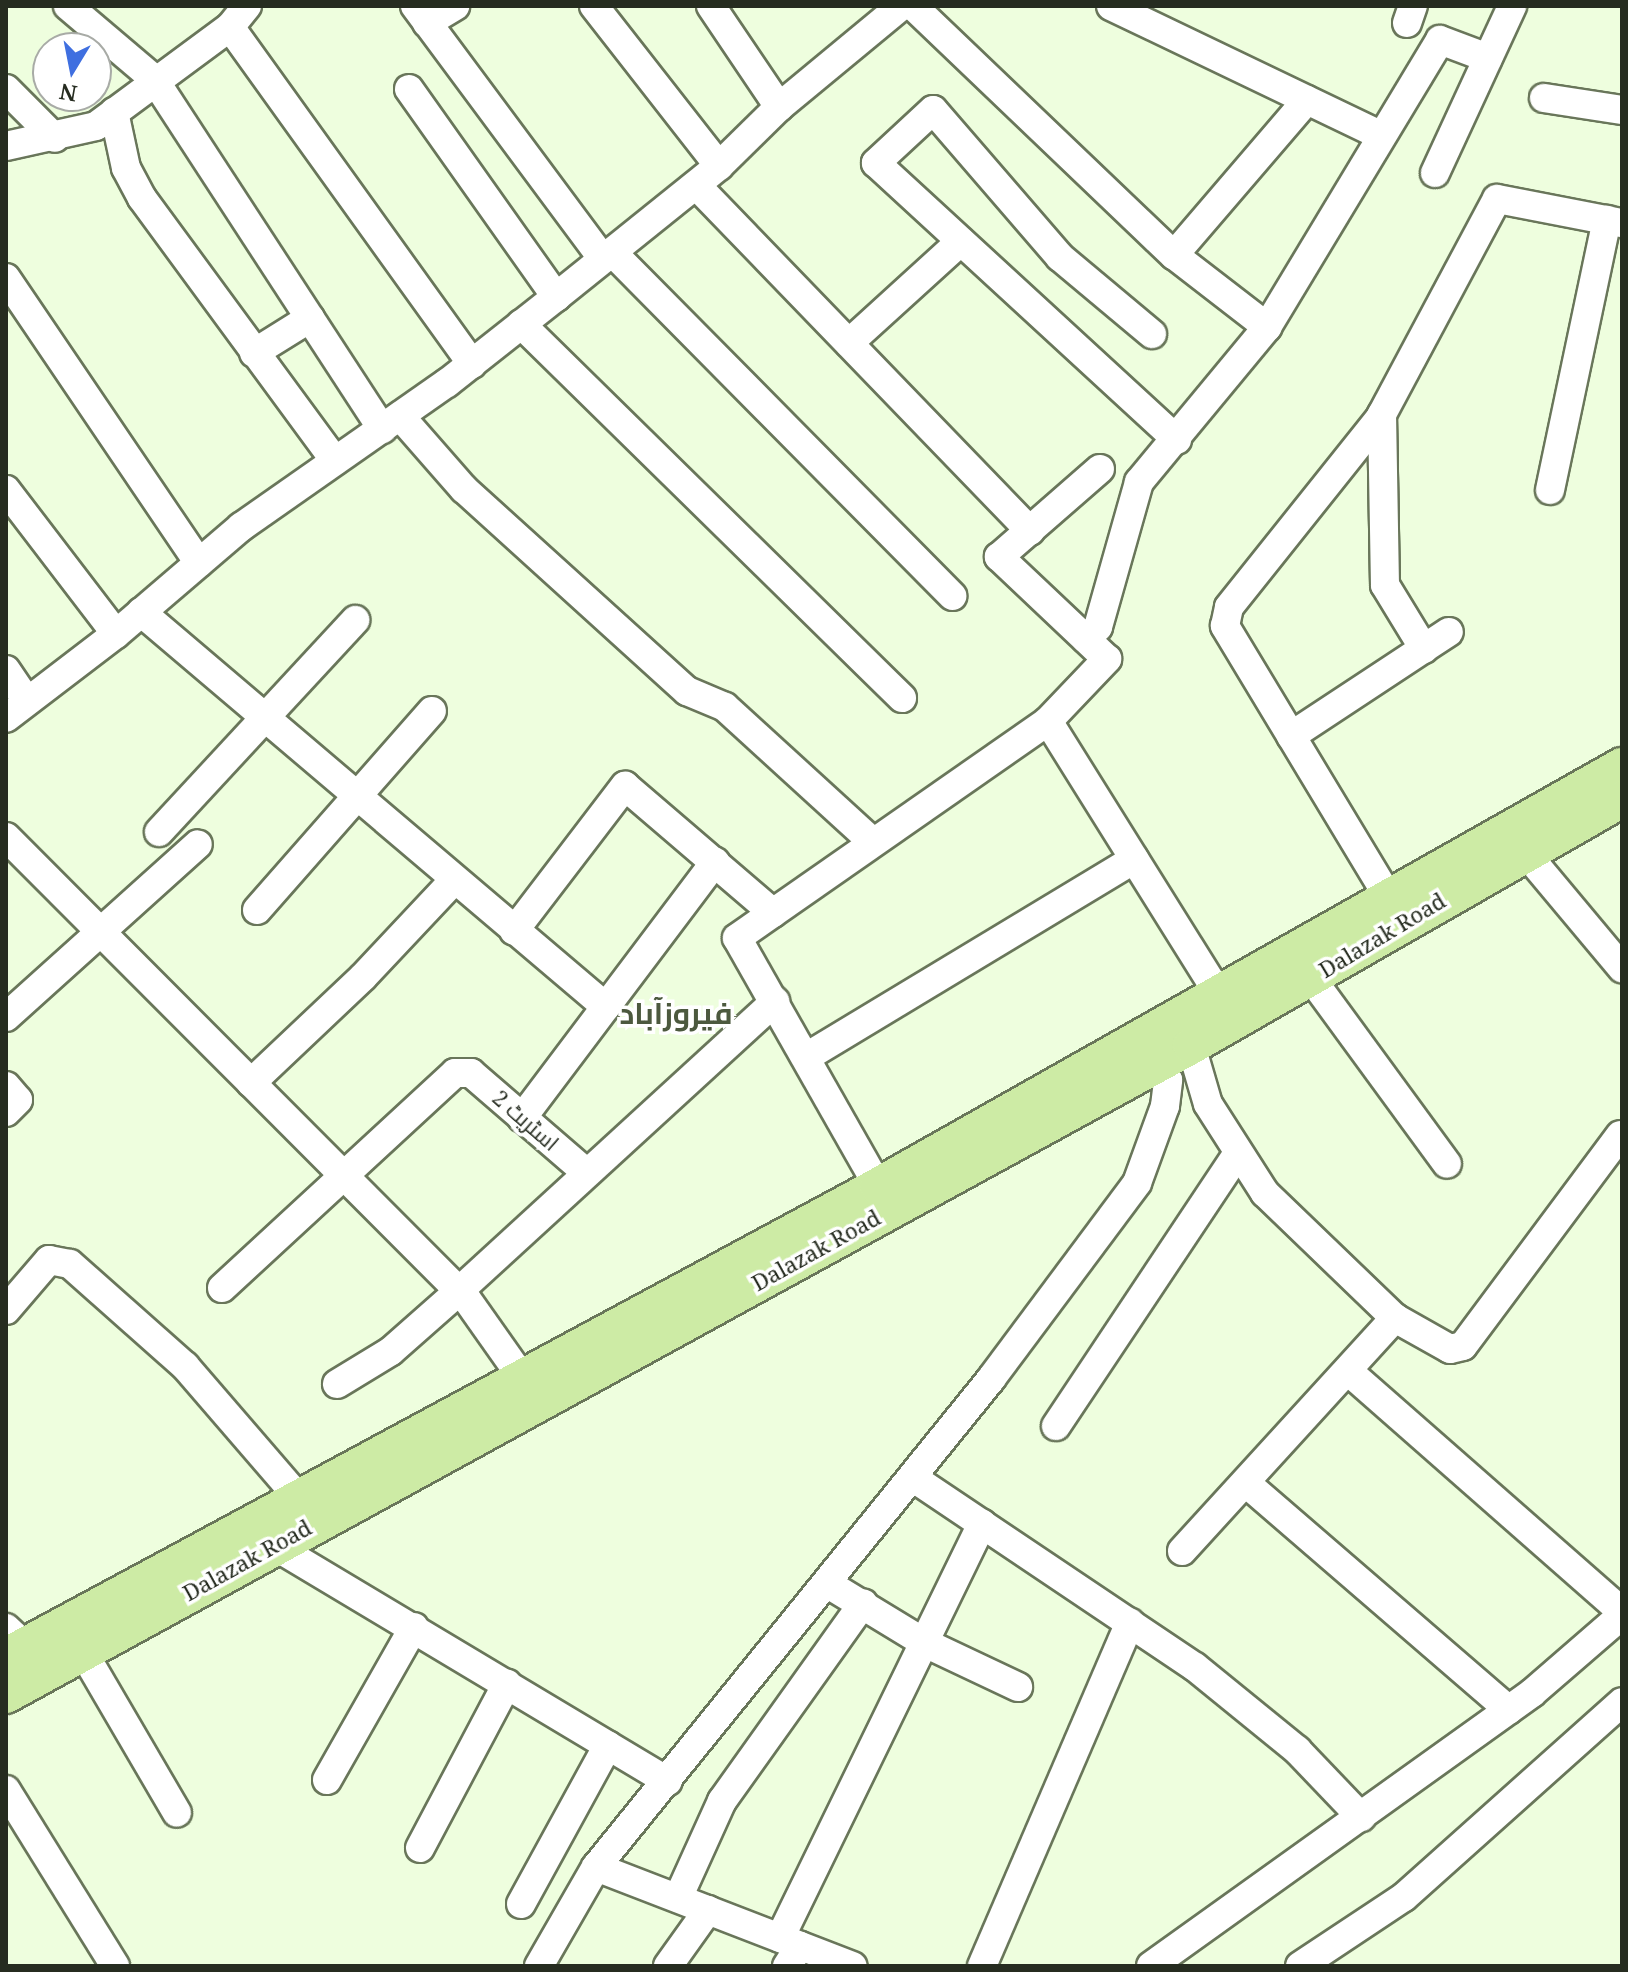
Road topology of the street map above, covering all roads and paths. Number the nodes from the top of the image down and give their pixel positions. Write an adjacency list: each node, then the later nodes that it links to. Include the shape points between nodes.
1 (68, 6): 11 (street)
2 (455, 6): 8 (street)
3 (594, 6): 22 (street)
4 (711, 6): 16 (street)
5 (1111, 6): 15 (street)
6 (1512, 6): 10 (street)
7 (896, 8): 16 (street); 27 (street)
8 (421, 14): 28 (street)
9 (239, 16): 11 (street); 37 (street)
10 (1488, 58): 19 (street, via 1440,40); 23 (street)
11 (154, 79): 18 (street); 31 (street)
12 (6, 89): 20 (street)
13 (409, 89): 30 (street)
14 (1544, 98): 17 (street)
15 (1307, 100): 19 (street); 27 (street)
16 (779, 107): 22 (street)
17 (1622, 110)
18 (114, 112): 20 (street, via 96,126); 36 (street, via 126,168 142,198)
19 (1380, 135): 33 (street)
20 (55, 138): 21 (street)
21 (6, 146)
22 (719, 166): 24 (street)
23 (1435, 173)
24 (696, 185): 28 (street); 35 (street)
25 (1614, 222): 38 (street, via 1497,199); 44 (street)
26 (961, 241): 34 (street, via 876,163 933,110 1060,257); 35 (street); 40 (street)
27 (1174, 255): 33 (street)
28 (608, 256): 30 (street); 47 (street)
29 (6, 278): 46 (street)
30 (556, 297): 32 (street)
31 (310, 318): 36 (street); 39 (street)
32 (521, 324): 37 (street); 55 (street)
33 (1267, 327): 40 (street)
34 (1152, 334)
35 (849, 343): 45 (street)
36 (254, 353): 41 (street)
37 (472, 364): 39 (street)
38 (1382, 414): 53 (street, via 1385,585); 60 (street, via 1229,607 1225,626)
39 (391, 422): 41 (street); 66 (street, via 687,691 725,707)
40 (1177, 440): 52 (street, via 1139,482 1098,627)
41 (335, 461): 46 (street)
42 (1100, 469): 45 (street)
43 (6, 490): 51 (street)
44 (1550, 490)
45 (1030, 531): 52 (street, via 999,557)
46 (199, 563): 48 (street)
47 (953, 596)
48 (141, 612): 51 (street); 58 (street)
49 (355, 620): 58 (street)
50 (1449, 632): 53 (street)
51 (116, 634): 56 (street)
52 (1086, 639): 59 (street, via 1107,659)
53 (1424, 649): 60 (street)
54 (6, 670): 56 (street)
55 (902, 698)
56 (16, 709)
57 (432, 711): 62 (street)
58 (265, 719): 62 (street); 64 (street)
59 (1048, 721): 66 (street); 69 (street)
60 (1291, 736): 72 (street)
61 (1622, 766): 72 (main road, Dalazak Road)
62 (357, 798): 71 (street); 73 (street)
63 (1622, 799): 68 (main road, Dalazak Road)
64 (159, 832)
65 (6, 837): 76 (street)
66 (873, 842): 74 (street)
67 (198, 844): 76 (street)
68 (1524, 851): 77 (street); 78 (main road, Dalazak Road)
69 (1134, 859): 79 (street); 84 (street)
70 (715, 862): 74 (street); 75 (street, via 625,786); 81 (street)
71 (454, 880): 75 (street); 86 (street, via 363,977)
72 (1389, 898): 79 (main road, Dalazak Road)
73 (257, 910)
74 (773, 913): 80 (street, via 737,938)
75 (514, 931): 81 (street)
76 (102, 933): 82 (street); 86 (street)
77 (1622, 968)
78 (1311, 978): 83 (main road, Dalazak Road); 92 (street)
79 (1219, 995): 95 (main road, Dalazak Road)
80 (775, 1001): 84 (street); 93 (street)
81 (606, 1007): 89 (street)
82 (6, 1017)
83 (1191, 1046): 85 (main road, Dalazak Road); 91 (street, via 1208,1104)
84 (808, 1056): 95 (street)
85 (1158, 1063): 102 (main road, Dalazak Road); 104 (street, via 1168,1080 1165,1106 1137,1183)
86 (251, 1083): 94 (street)
87 (6, 1086): 88 (street, via 18,1100)
88 (6, 1112)
89 (522, 1118): 93 (street, اسٹریٹ 2); 94 (street, اسٹریٹ 2, via 463,1071)
90 (1620, 1135): 99 (street, via 1463,1346 1450,1349)
91 (1237, 1155): 99 (street, via 1314,1244); 103 (street)
92 (1447, 1164)
93 (587, 1173): 97 (street)
94 (345, 1177): 96 (street); 97 (street)
95 (878, 1186): 102 (main road, Dalazak Road)
96 (222, 1288)
97 (459, 1291): 101 (street, via 391,1351); 102 (street)
98 (6, 1310): 106 (street, via 49,1260 70,1264 185,1366)
99 (1395, 1318): 100 (street)
100 (1348, 1371): 105 (street); 112 (street)
101 (337, 1384)
102 (530, 1388): 106 (main road, Dalazak Road); 108 (main road, Dalazak Road)
103 (1056, 1426)
104 (912, 1477): 107 (street); 110 (street)
105 (1246, 1483): 109 (street); 122 (street)
106 (298, 1497): 115 (main road, Dalazak Road)
107 (982, 1524): 113 (street); 116 (street)
108 (273, 1545): 114 (street); 117 (main road, Dalazak Road)
109 (1182, 1551)
110 (828, 1584): 111 (street); 125 (street)
111 (863, 1603): 116 (street); 131 (street, via 722,1801)
112 (1622, 1613): 122 (street)
113 (1130, 1623): 128 (street, via 1195,1667 1297,1750); 139 (street)
114 (414, 1627): 118 (street); 124 (street)
115 (12, 1643)
116 (925, 1643): 119 (street); 134 (street)
117 (83, 1652): 120 (main road, Dalazak Road); 127 (street)
118 (507, 1684): 123 (street); 129 (street)
119 (1018, 1687)
120 (6, 1695)
121 (1622, 1702): 141 (street, via 1404,1897)
122 (1509, 1710): 128 (street)
123 (608, 1745): 125 (street); 132 (street)
124 (327, 1780)
125 (668, 1781): 130 (street)
126 (6, 1790): 135 (street)
127 (177, 1813)
128 (1361, 1817): 140 (street)
129 (420, 1848)
130 (596, 1867): 131 (street); 136 (street)
131 (678, 1898): 133 (street)
132 (521, 1904)
133 (708, 1910): 134 (street); 137 (street)
134 (789, 1950): 138 (street)
135 (115, 1966)
136 (539, 1966)
137 (668, 1966)
138 (853, 1966)
139 (982, 1966)
140 (1151, 1966)
141 (1300, 1966)

